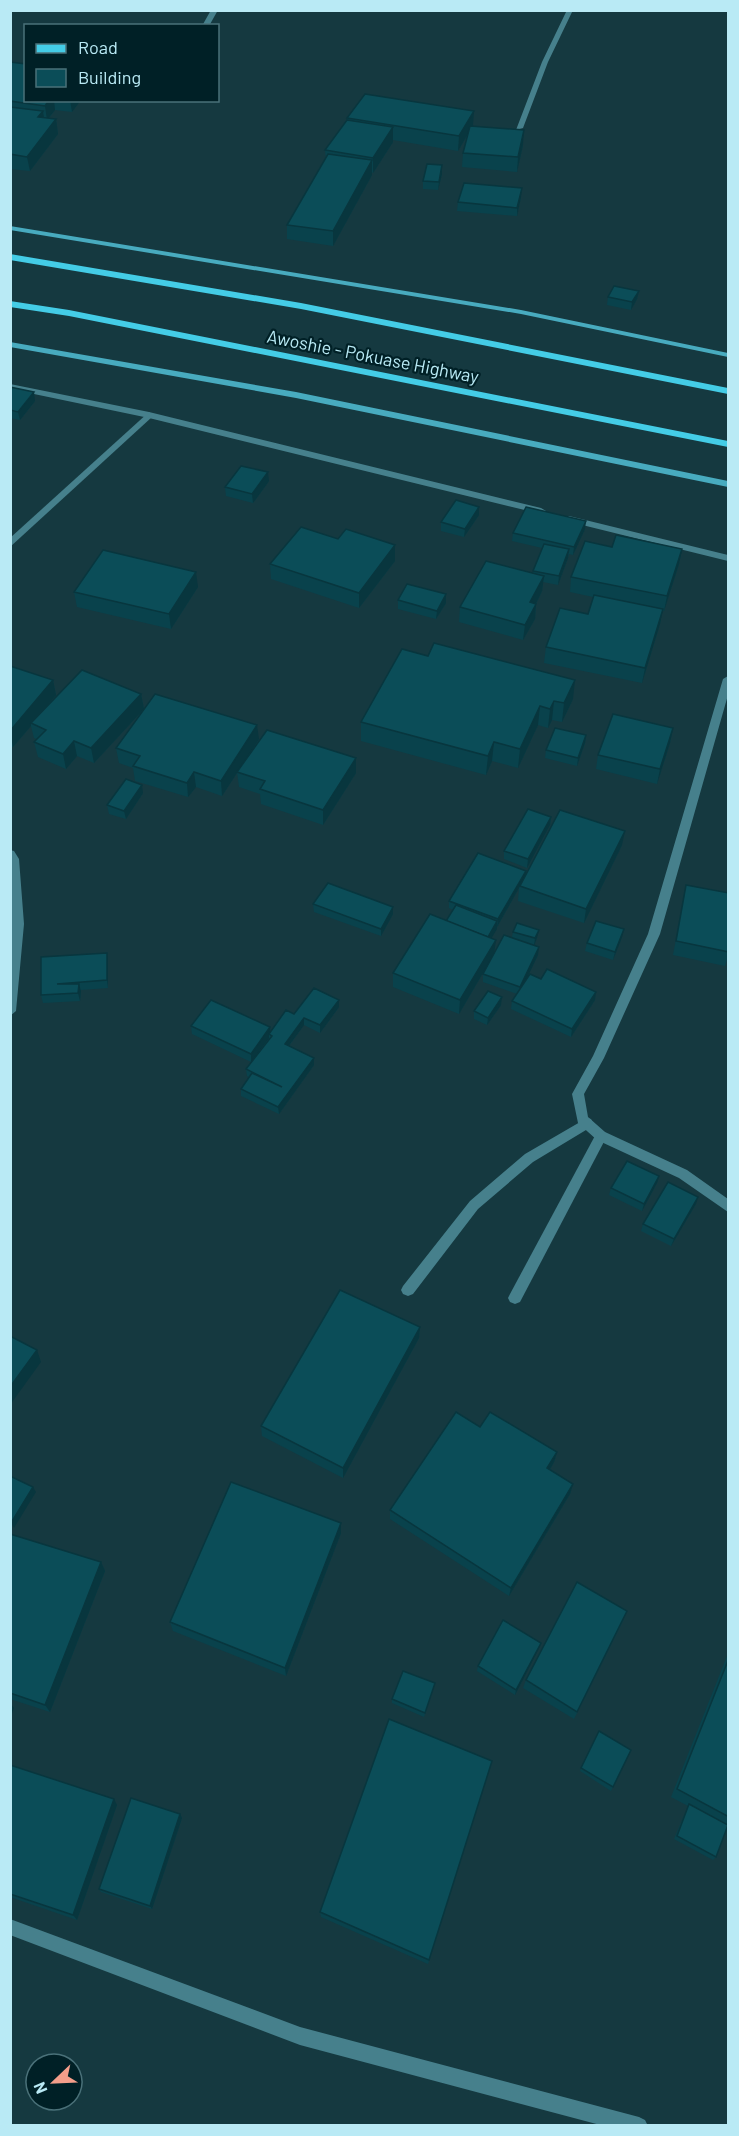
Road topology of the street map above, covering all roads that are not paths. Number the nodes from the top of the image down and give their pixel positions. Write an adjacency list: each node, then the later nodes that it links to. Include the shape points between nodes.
1 (215, 10): 3 (street)
2 (570, 10): 4 (street)
3 (206, 24)
4 (519, 128)
5 (10, 228): 9 (street, via 521,312)
6 (10, 257): 11 (main road, Awoshie - Pokuase Highway, via 301,306)
7 (10, 304): 13 (main road, Awoshie - Pokuase Highway)
8 (10, 344): 14 (street, via 296,395)
9 (729, 355)
10 (10, 386): 12 (street)
11 (729, 392)
12 (148, 415): 15 (street); 16 (street)
13 (729, 444)
14 (729, 484)
15 (10, 544)
16 (729, 558)
17 (729, 679): 20 (street, via 654,934 578,1094 582,1119)
18 (10, 854): 19 (street, via 14,860 18,924)
19 (10, 1011)
20 (587, 1123): 21 (street); 23 (street, via 529,1158 474,1205)
21 (601, 1136): 22 (street, via 682,1174); 24 (street)
22 (729, 1206)
23 (408, 1290)
24 (515, 1298)
25 (10, 1927): 26 (street, via 300,2036)
26 (639, 2126)

